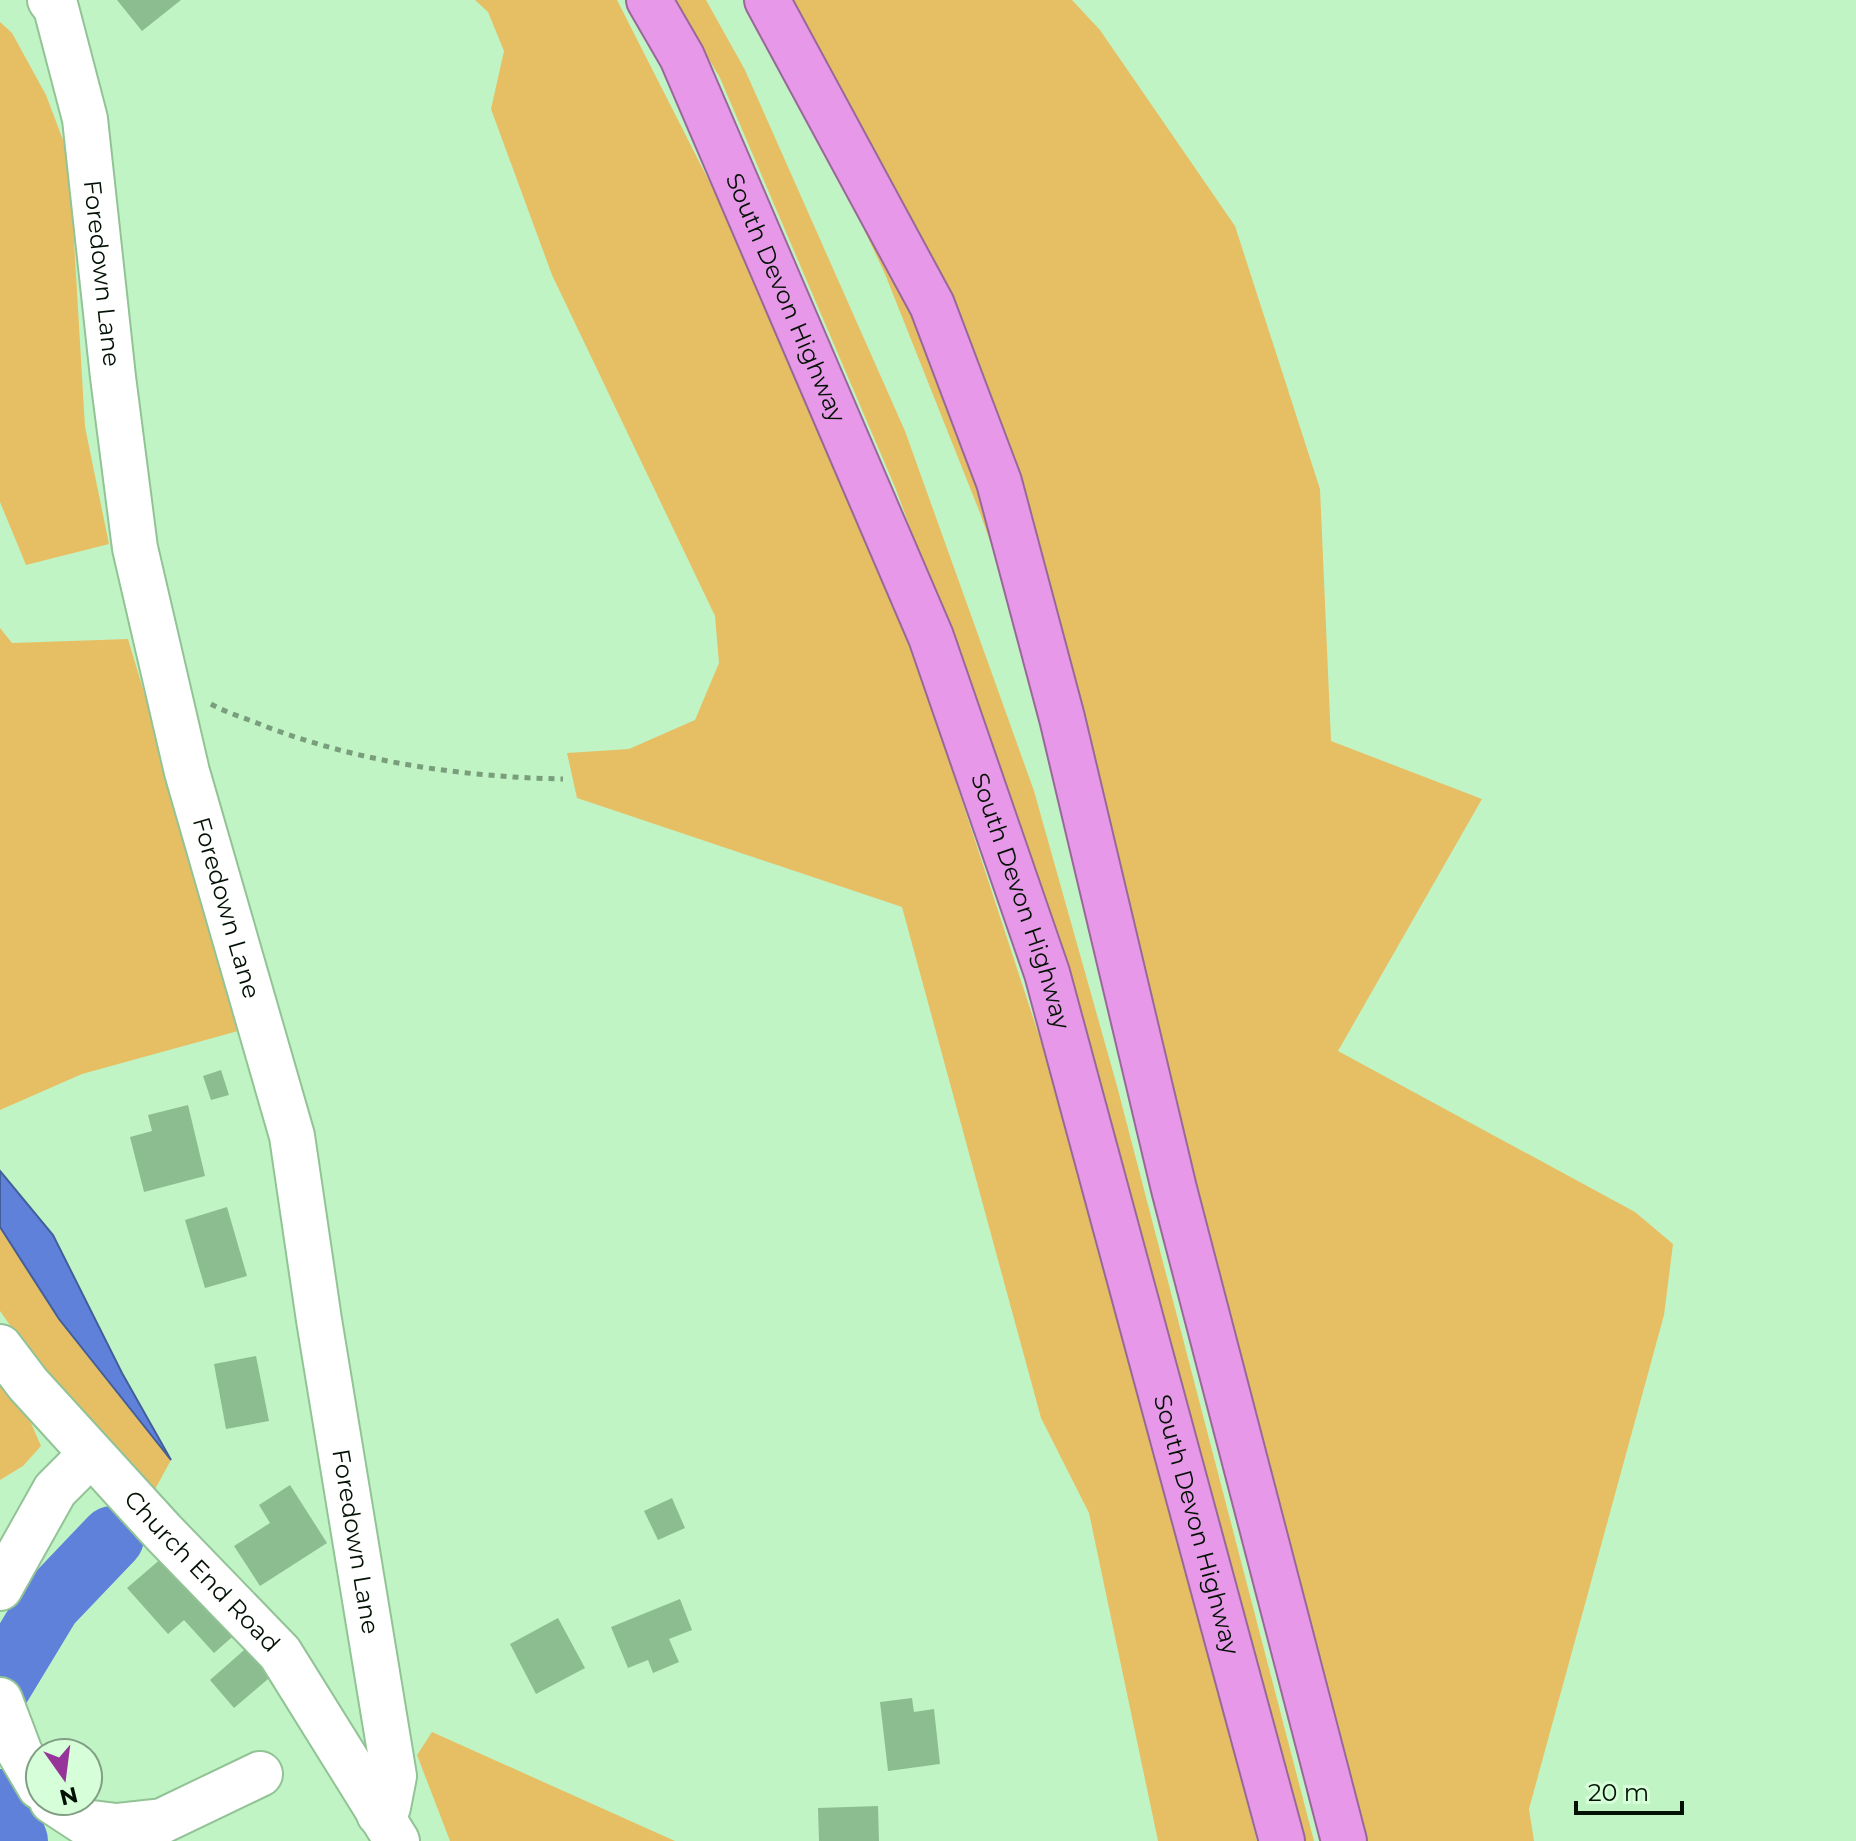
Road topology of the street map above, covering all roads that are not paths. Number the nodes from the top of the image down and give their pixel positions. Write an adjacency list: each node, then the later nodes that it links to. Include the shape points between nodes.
1 (50, 0): 11 (street, Foredown Lane, via 85,119 135,548 187,772 292,1136 394,1776)
2 (649, 0): 12 (highway, South Devon Highway, via 682,57 931,637 1047,973)
3 (767, 0): 13 (highway, via 932,305 999,482 1062,718 1174,1189)
4 (0, 1347): 5 (street, Church End Road)
5 (91, 1454): 6 (street, via 55,1490); 11 (street, Church End Road, via 280,1653)
6 (0, 1588)
7 (0, 1700): 8 (street)
8 (24, 1760)
9 (260, 1774): 10 (street, via 162,1821 116,1826)
10 (76, 1817)
11 (388, 1827)
12 (1282, 1841)
13 (1344, 1841)

